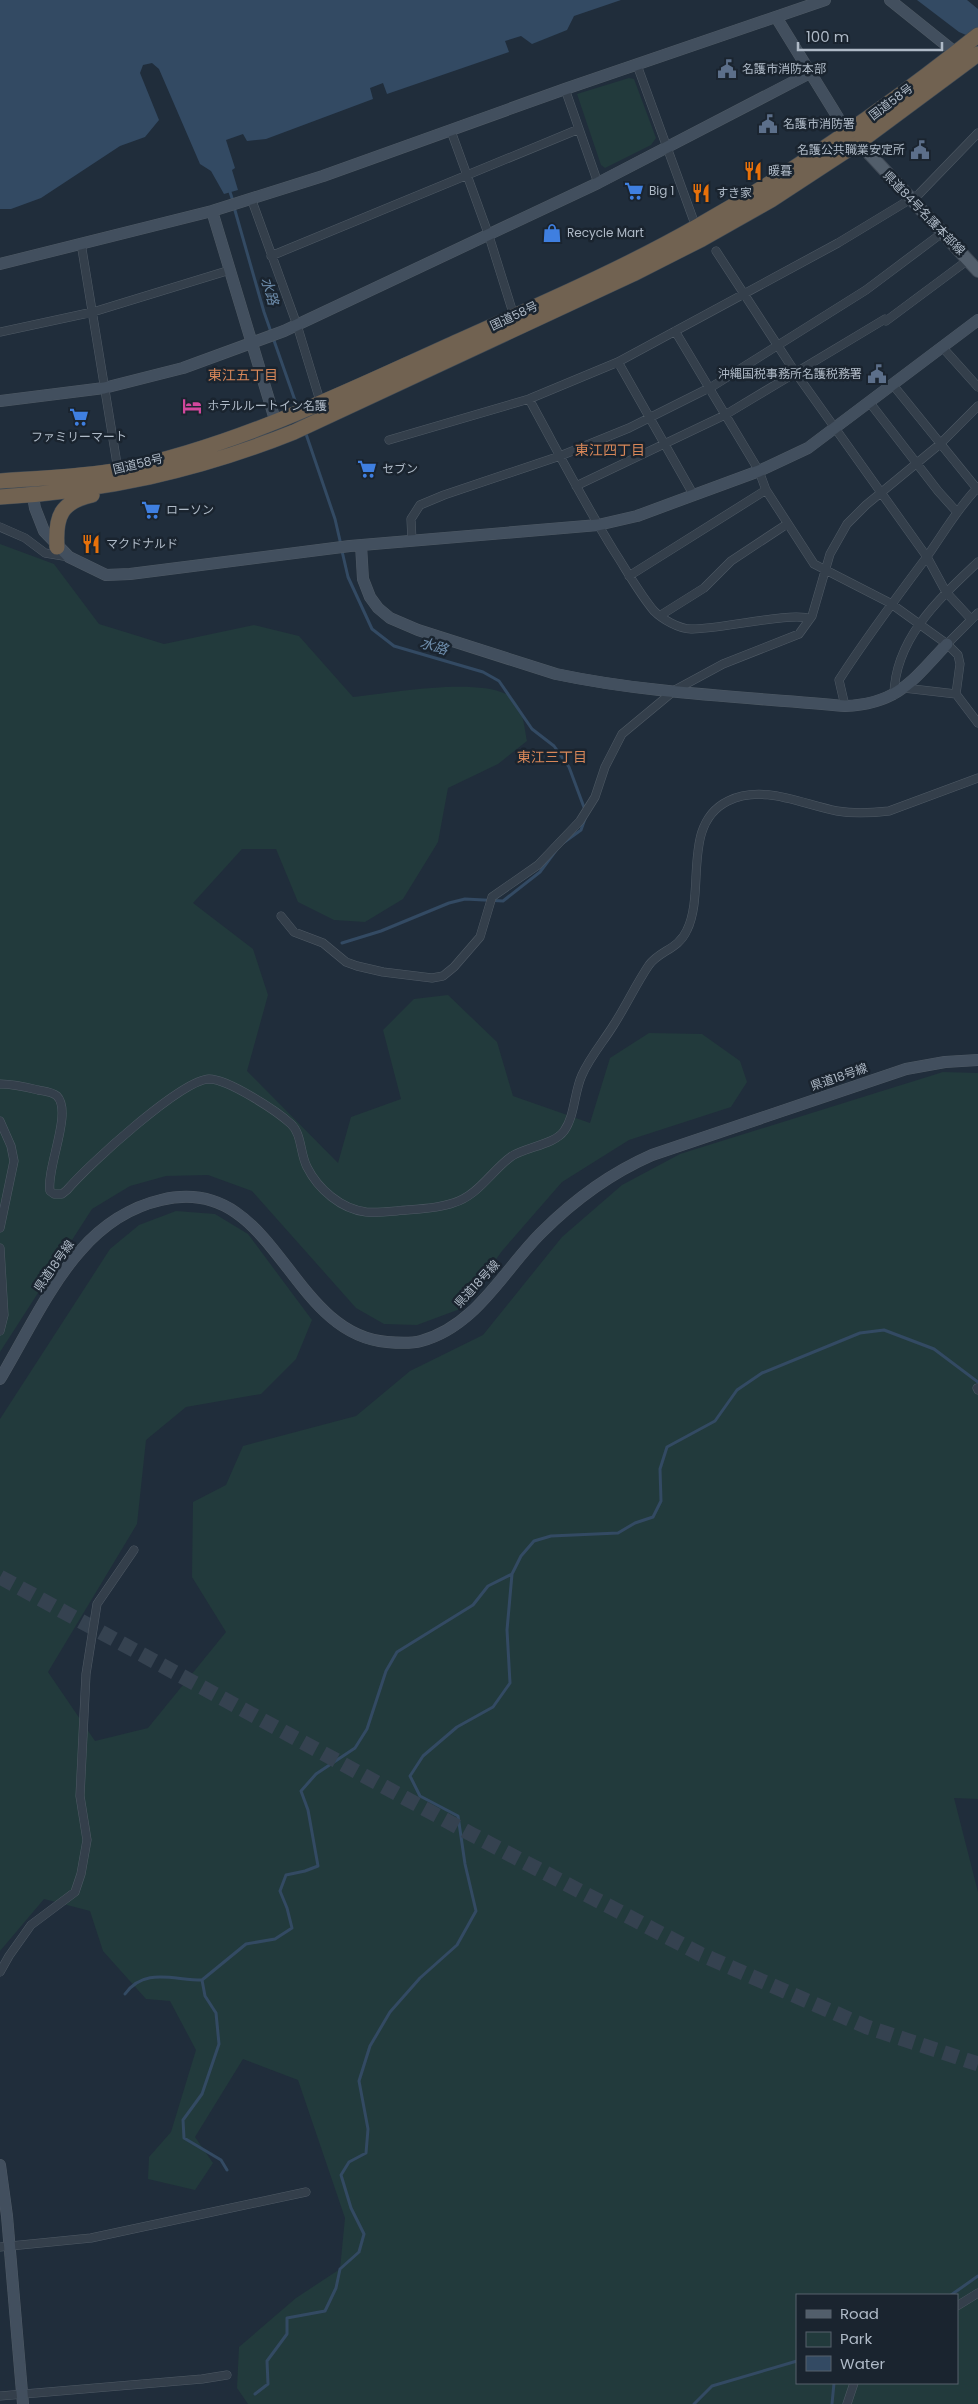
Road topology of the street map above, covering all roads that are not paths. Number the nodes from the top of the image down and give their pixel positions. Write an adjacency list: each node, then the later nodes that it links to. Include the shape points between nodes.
1 (825, 0): 3 (street)
2 (890, 0): 5 (street)
3 (776, 17): 6 (street); 7 (street)
4 (976, 44): 5 (highway, 国道58号); 12 (highway, 国道58号)
5 (956, 53): 12 (highway, 国道58号)
6 (637, 65): 8 (street); 13 (street)
7 (810, 73): 12 (street); 13 (street)
8 (565, 89): 9 (street); 10 (street)
9 (579, 129): 14 (street); 15 (street)
10 (451, 131): 14 (street); 17 (street)
11 (978, 133): 16 (street, via 919,194)
12 (854, 138): 16 (main road, 県道84号名護本部線); 19 (highway, 国道58号); 49 (highway, 国道58号, via 771,200 633,274)
13 (667, 147): 15 (street); 19 (street)
14 (466, 175): 20 (street); 24 (street)
15 (598, 183): 20 (street)
16 (910, 199): 21 (main road, 県道84号名護本部線); 29 (street, via 838,243)
17 (246, 200): 18 (street); 24 (street)
18 (212, 212): 22 (street); 27 (street)
19 (696, 227): 31 (highway, 国道58号)
20 (488, 233): 31 (street); 33 (street)
21 (942, 233): 25 (main road, 県道84号名護本部線); 37 (street, via 866,290)
22 (81, 243): 26 (street); 30 (street)
23 (716, 251): 29 (street)
24 (271, 256): 33 (street)
25 (968, 260): 28 (main road, 県道84号名護本部線); 40 (street, via 886,320)
26 (0, 264)
27 (230, 270): 30 (street); 36 (street)
28 (978, 271)
29 (743, 294): 34 (street); 37 (street)
30 (92, 312): 35 (street); 43 (street)
31 (514, 316): 49 (highway, 国道58号)
32 (978, 320): 38 (street)
33 (297, 325): 36 (street); 49 (street)
34 (676, 331): 39 (street); 44 (street)
35 (0, 332)
36 (252, 344): 43 (street, via 183,368); 52 (street)
37 (778, 345): 40 (street); 44 (street)
38 (943, 348): 41 (street); 42 (street)
39 (618, 362): 45 (street); 51 (street)
40 (796, 372): 50 (street); 53 (street)
41 (893, 385): 47 (street); 56 (street)
42 (978, 386)
43 (104, 388): 46 (street); 60 (street)
44 (709, 388): 50 (street); 51 (street)
45 (529, 399): 54 (street); 57 (street)
46 (0, 401)
47 (870, 403): 53 (street); 58 (street)
48 (978, 406): 56 (street)
49 (315, 412): 52 (highway, 国道58号); 60 (highway, 国道58号, via 294,432 247,451 194,467)
50 (725, 415): 55 (street); 59 (street)
51 (649, 417): 55 (street); 57 (street)
52 (283, 420): 60 (highway, 国道58号)
53 (836, 428): 59 (street, via 808,448); 66 (street)
54 (389, 440)
55 (664, 444): 63 (street); 67 (street)
56 (940, 444): 58 (street); 64 (street)
57 (560, 456): 63 (street); 74 (street, via 420,505 411,519)
58 (918, 464): 66 (street); 70 (street)
59 (759, 471): 65 (street); 67 (street)
60 (121, 477): 61 (highway, 国道58号); 68 (highway, 国道58号); 76 (highway, via 106,492 77,499 66,506 57,521)
61 (30, 479): 62 (highway, 国道58号); 68 (street)
62 (0, 481)
63 (576, 486): 72 (street)
64 (977, 488): 70 (street)
65 (766, 490): 71 (street); 81 (street)
66 (882, 493): 77 (street); 80 (street, via 847,524 830,554)
67 (693, 494): 72 (street, via 638,516)
68 (32, 495): 69 (highway, 国道58号); 76 (street, via 44,531)
69 (0, 497)
70 (956, 511): 77 (street)
71 (787, 524): 80 (street, via 814,564); 85 (street, via 731,561 704,588)
72 (598, 525): 74 (street); 81 (street)
73 (0, 527): 78 (street, via 25,538 44,553)
74 (412, 541): 75 (street)
75 (355, 545): 78 (street, via 112,575 95,572); 91 (street, via 370,597 378,608 404,625 556,674)
76 (58, 546): 78 (street)
77 (927, 556): 82 (street); 83 (street)
78 (69, 557)
79 (978, 562): 82 (street)
80 (826, 571): 83 (street); 87 (street)
81 (630, 576): 85 (street)
82 (946, 592): 86 (street); 88 (street)
83 (890, 604): 88 (street); 94 (street, via 839,680)
84 (978, 613): 86 (street)
85 (661, 615): 87 (street, via 680,628 690,629 804,616)
86 (971, 619): 89 (street)
87 (810, 620): 91 (street, via 799,634 723,664)
88 (919, 624): 89 (street); 92 (street, via 906,644 894,677)
89 (947, 644): 90 (street); 93 (street, via 958,656 960,664)
90 (904, 688): 92 (street); 93 (street)
91 (675, 690): 94 (street); 97 (street, via 622,734 605,767 595,797 580,821 538,865 492,897 480,937 443,976 432,978 384,972 346,962 323,942 294,932)
92 (894, 694): 94 (street, via 873,703)
93 (956, 694): 95 (street)
94 (845, 706)
95 (978, 723)
96 (978, 778): 99 (street, via 889,811 875,813 838,811 758,794 727,802 718,808 711,815 700,839 696,890 688,930 674,948 648,967 596,1049 582,1074 566,1129 559,1136 529,1146 508,1159 480,1186 453,1204 368,1212 345,1205 327,1193 312,1176 291,1124 245,1092 213,1079 199,1082 153,1113 117,1140 67,1190 54,1194 50,1191 49,1177 59,1134 61,1108 58,1097 25,1086)
97 (281, 916)
98 (978, 1060): 104 (street, 県道18号線, via 936,1063 895,1072 652,1155 625,1168 590,1191 541,1233 484,1300 460,1322 421,1341 402,1344 353,1333 330,1317 266,1238 242,1215 226,1206 198,1198 168,1198 149,1203 122,1216 80,1250)
99 (0, 1084)
100 (0, 1122): 101 (street, via 14,1161)
101 (0, 1228)
102 (0, 1248): 103 (street, via 4,1315)
103 (0, 1331)
104 (0, 1379)
105 (134, 1550): 106 (street, via 97,1604 86,1674 80,1796 87,1840 81,1874 75,1892 31,1925)
106 (0, 1972)
107 (0, 2165): 109 (street, via 7,2216)
108 (306, 2192): 109 (street, via 91,2238)
109 (4, 2246): 115 (street)
110 (978, 2293): 111 (street)
111 (958, 2305)
112 (227, 2375): 115 (street)
113 (854, 2384): 116 (street)
114 (0, 2396): 115 (street)
115 (22, 2398)
116 (847, 2404)

